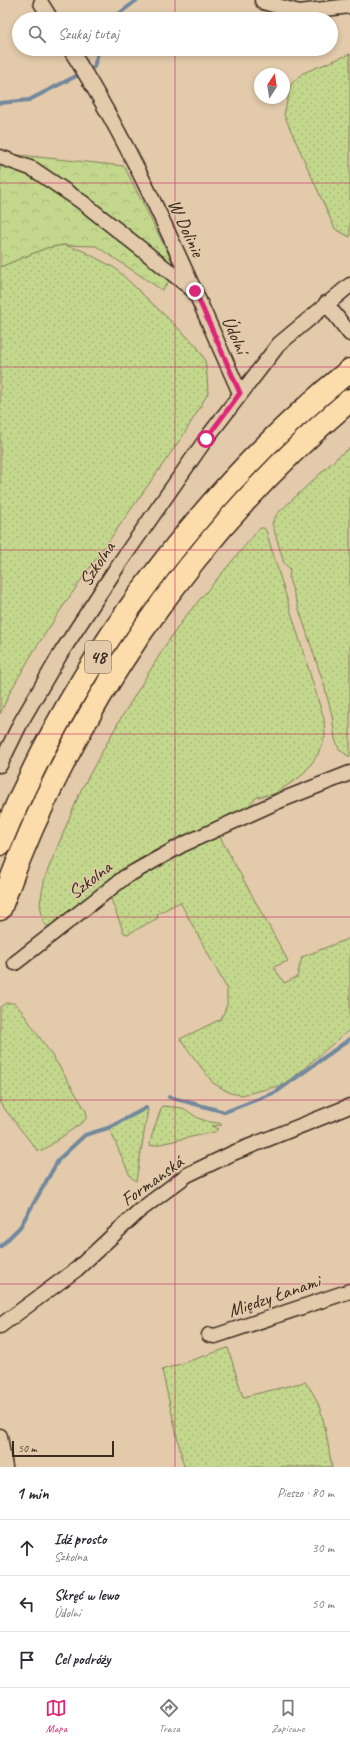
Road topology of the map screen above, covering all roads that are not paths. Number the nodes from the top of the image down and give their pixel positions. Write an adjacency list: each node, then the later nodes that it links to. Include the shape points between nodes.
1 (262, 0): 3 (street, via 299,12)
2 (41, 3): 4 (street)
3 (350, 6)
4 (47, 12)
5 (75, 56): 8 (street, W Dolinie, via 138,171)
6 (0, 157): 8 (street, W Dolinie, via 33,169 82,202)
7 (350, 285): 9 (street, Szkolna)
8 (195, 291): 12 (street, Údolní)
9 (326, 304): 10 (street); 12 (street, Szkolna, via 279,344)
10 (350, 334)
11 (350, 370): 16 (highway, 48, via 278,435 210,507 131,606 90,668 52,734)
12 (240, 393): 14 (street, Szkolna, via 119,564 61,653 20,722)
13 (350, 400): 17 (highway, 48, via 270,474 221,529 170,591 131,647 85,721 51,786 21,853)
14 (0, 764)
15 (350, 773): 18 (street, Szkolna, via 279,801 182,845 131,873)
16 (0, 844)
17 (0, 910)
18 (15, 963)
19 (350, 1106): 21 (street, Formanská, via 233,1153 187,1175 139,1210 77,1269)
20 (350, 1290): 22 (street, Między Łanami, via 215,1336)
21 (0, 1326)
22 (209, 1335)
23 (0, 1436): 24 (street)
24 (5, 1467)

